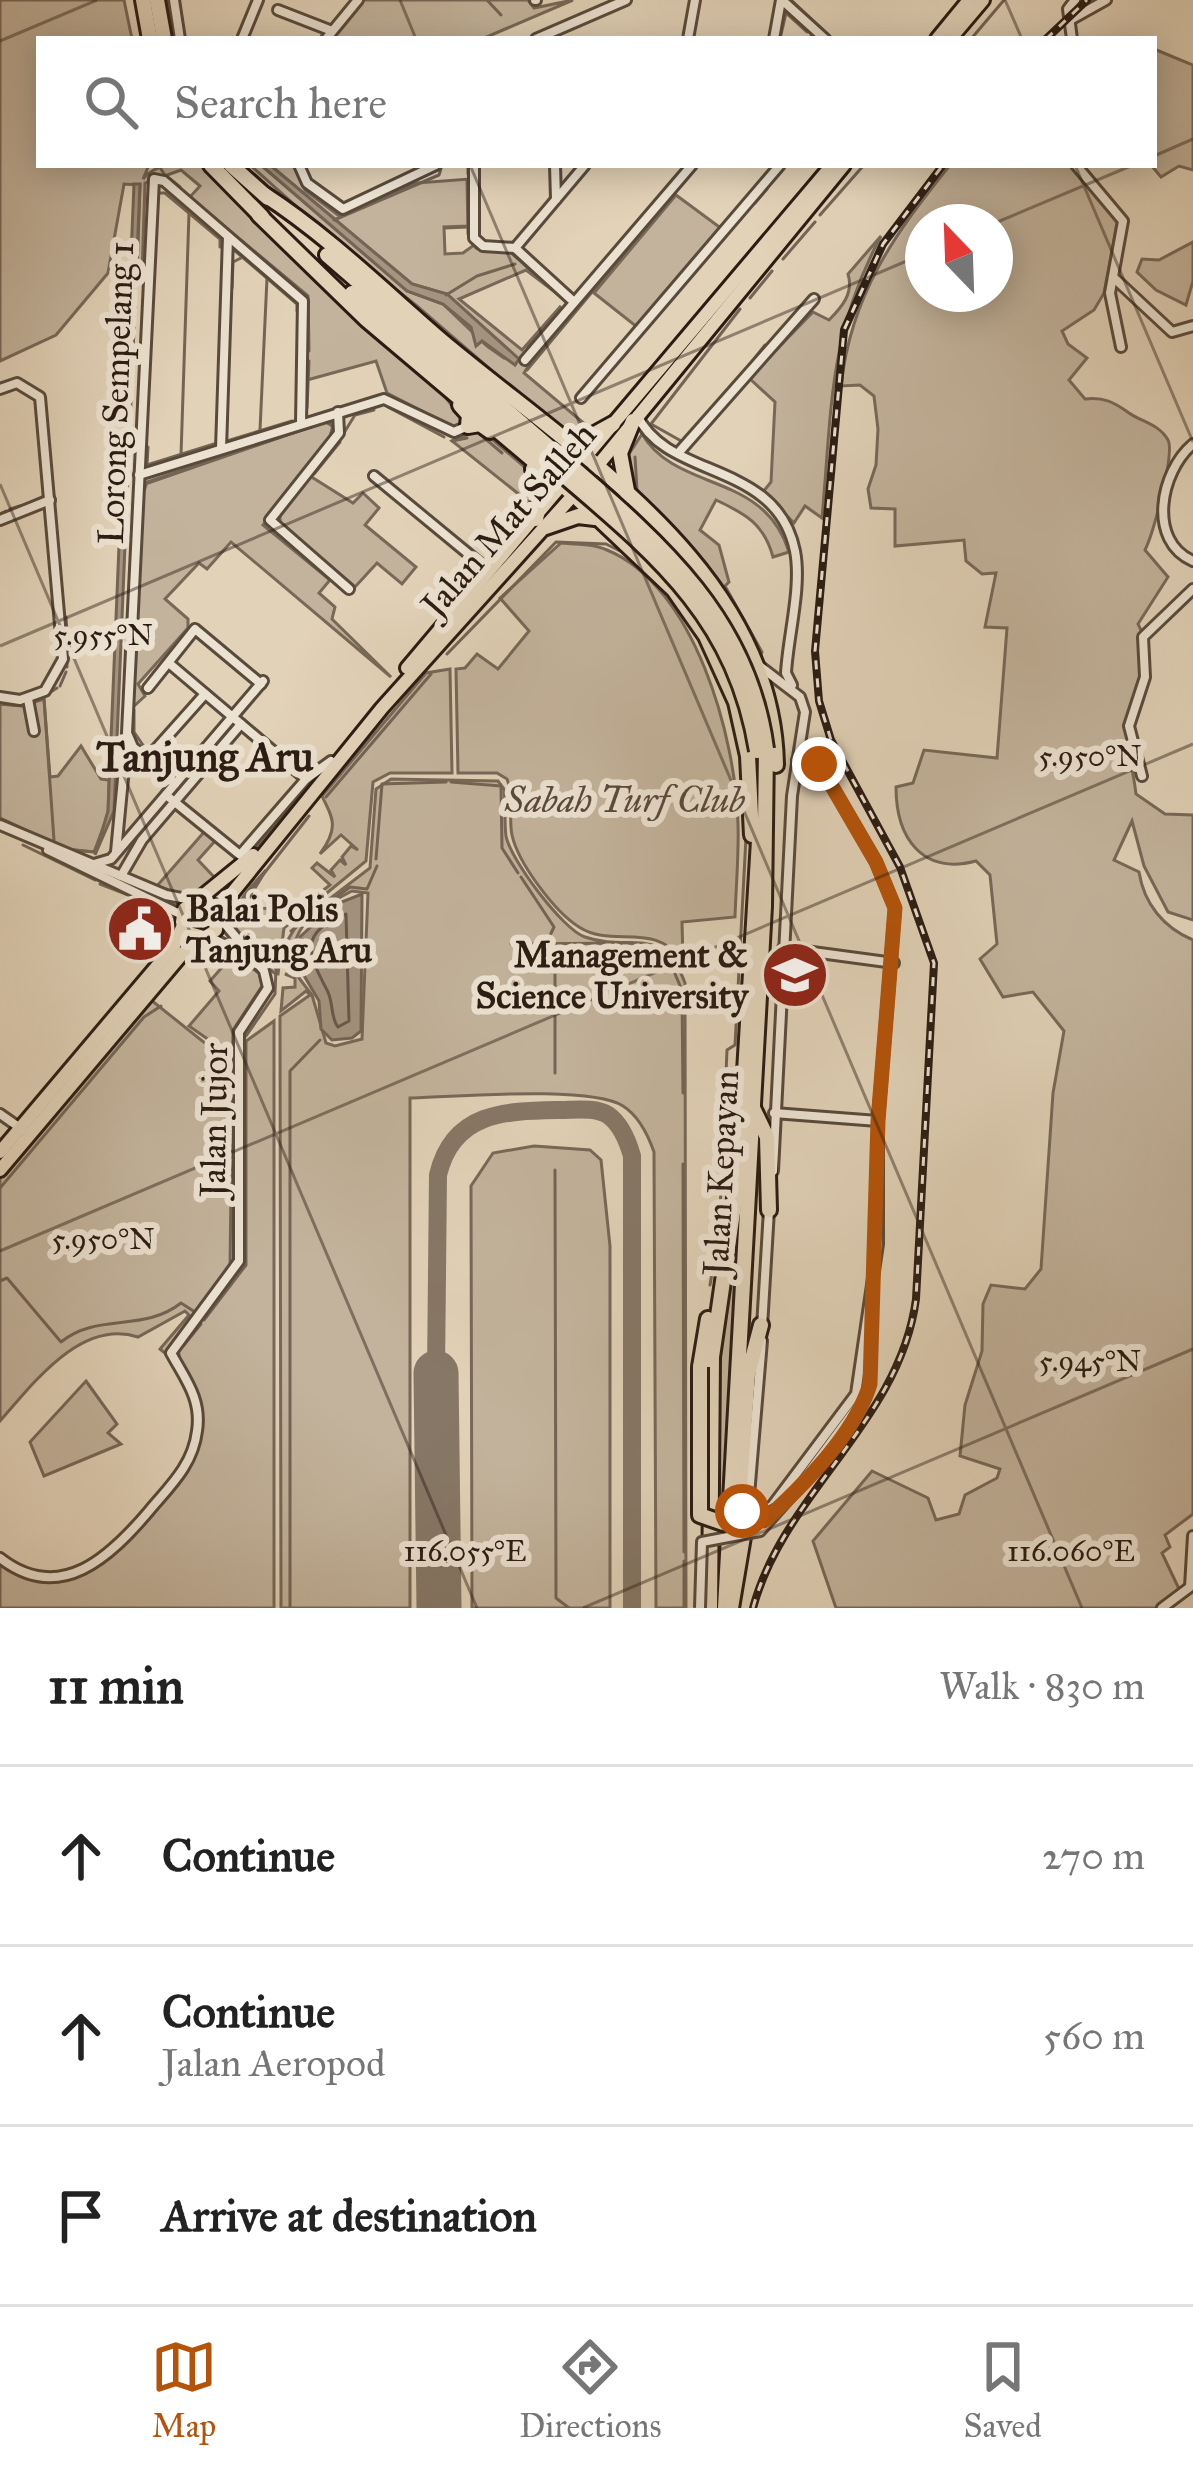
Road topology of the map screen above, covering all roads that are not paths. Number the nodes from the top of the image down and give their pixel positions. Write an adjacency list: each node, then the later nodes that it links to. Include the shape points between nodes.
1 (142, 0): 16 (highway)
2 (157, 0): 17 (highway)
3 (174, 0): 18 (street)
4 (258, 0): 19 (street)
5 (358, 0): 15 (street)
6 (626, 0): 20 (street)
7 (695, 0): 21 (street)
8 (782, 0): 22 (street); 23 (street)
9 (970, 0): 24 (main road)
10 (983, 0): 25 (main road)
11 (1075, 0): 14 (street)
12 (1106, 0): 14 (street)
13 (278, 10): 15 (street)
14 (1072, 19): 26 (street)
15 (329, 35)
16 (149, 36)
17 (163, 36)
18 (180, 36)
19 (243, 36)
20 (543, 36)
21 (689, 36)
22 (775, 36)
23 (822, 36)
24 (940, 36)
25 (953, 36)
26 (1070, 36)
27 (214, 168): 41 (highway)
28 (234, 168): 39 (highway)
29 (300, 168): 30 (street, via 307,184 343,209)
30 (430, 168)
31 (474, 168): 43 (street, via 474,238)
32 (555, 168): 40 (street)
33 (582, 168): 40 (street)
34 (689, 168): 47 (street)
35 (776, 168): 53 (street)
36 (829, 168): 57 (main road, Jalan Mat Salleh)
37 (842, 168): 55 (main road, Jalan Mat Salleh)
38 (1079, 168): 45 (street, via 1123,221)
39 (265, 195): 44 (highway); 60 (highway)
40 (556, 199): 43 (street)
41 (259, 215): 44 (highway); 52 (highway)
42 (228, 237): 56 (street, Lorong Sempelang 1, via 303,301); 63 (street); 66 (street, Lorong Sempelang 1, via 164,181 151,182)
43 (515, 248): 47 (street)
44 (339, 274): 90 (highway, Jalan Kepayan, bridge, via 678,577 730,654)
45 (1113, 277): 48 (street, via 1172,332); 49 (street)
46 (814, 299): 64 (street)
47 (574, 302): 50 (street)
48 (1193, 326)
49 (1121, 347)
50 (525, 360)
51 (0, 389): 69 (street, via 13,384 40,397)
52 (456, 396): 58 (highway); 59 (highway)
53 (581, 398)
54 (338, 412): 56 (street); 58 (street, via 395,400 454,432); 77 (street, via 339,433 269,520)
55 (635, 418): 64 (street); 65 (main road, Jalan Mat Salleh); 70 (highway, via 620,467)
56 (301, 423): 63 (street)
57 (613, 424): 60 (highway, via 579,441); 65 (main road, Jalan Mat Salleh)
58 (468, 426): 59 (highway)
59 (495, 429): 62 (highway)
60 (553, 430): 65 (highway)
61 (1193, 443): 74 (street, via 1178,459 1161,523 1174,551)
62 (516, 447): 68 (highway); 72 (highway, via 543,487)
63 (220, 449): 66 (street)
64 (680, 451): 78 (street, via 744,482 787,526 796,554)
65 (590, 464): 68 (main road, Jalan Mat Salleh); 70 (highway)
66 (139, 475): 89 (street, Lorong Sempelang 1)
67 (374, 476): 75 (street)
68 (569, 491): 72 (main road, Jalan Mat Salleh); 73 (highway)
69 (50, 500): 71 (street); 86 (street, via 63,659 56,680)
70 (629, 500): 80 (highway, via 697,565)
71 (0, 520)
72 (541, 524): 73 (highway, via 587,515); 75 (main road, Jalan Mat Salleh); 109 (main road, Jalan Mat Salleh, via 382,708)
73 (605, 524): 103 (highway, via 674,590 713,648 742,727)
74 (1193, 561)
75 (489, 572): 93 (main road, Jalan Mat Salleh)
76 (1193, 589): 94 (street, via 1143,637 1145,676 1129,726)
77 (349, 590)
78 (786, 657): 81 (street); 85 (street)
79 (170, 664): 82 (street); 83 (street); 87 (street, via 194,629 262,682)
80 (756, 664): 81 (street); 98 (highway, via 774,724)
81 (774, 676): 85 (street)
82 (148, 688)
83 (205, 694): 87 (street); 91 (street)
84 (0, 697): 86 (street)
85 (800, 697): 92 (street)
86 (28, 699): 88 (street)
87 (237, 721): 95 (street); 96 (street); 97 (street)
88 (34, 731)
89 (127, 735): 91 (street); 104 (street, Lorong Sempelang 1)
90 (761, 750): 98 (highway, Jalan Kepayan); 103 (highway, Jalan Kepayan)
91 (147, 759): 96 (street)
92 (797, 760): 112 (street); 114 (street, via 819,764 887,883)
93 (331, 761): 95 (street); 108 (main road, Jalan Mat Salleh, via 237,873)
94 (1142, 776)
95 (305, 779): 97 (street, via 240,855)
96 (175, 784): 97 (street)
97 (170, 798): 100 (street); 102 (street)
98 (768, 824): 116 (highway, Jalan Kepayan)
99 (0, 825): 101 (street)
100 (134, 832): 102 (street); 104 (street)
101 (31, 840): 105 (street); 107 (street)
102 (142, 840): 106 (street)
103 (756, 848): 124 (highway, Jalan Kepayan, via 739,1171)
104 (114, 856): 105 (street); 106 (street, Lorong Sempelang 1)
105 (94, 864): 106 (street)
106 (116, 874): 107 (street); 108 (street)
107 (134, 889): 110 (street)
108 (196, 900): 109 (main road, via 213,903); 110 (main road)
109 (220, 916): 111 (main road); 113 (street)
110 (182, 920): 111 (main road, via 189,933); 120 (main road, via 175,946)
111 (205, 936): 113 (street); 115 (main road)
112 (783, 948): 114 (street); 117 (street)
113 (248, 955): 130 (street, Jalan Jujor, via 268,988 243,1022 239,1044 239,1261 172,1348 198,1417 193,1450 116,1550 90,1568 33,1576)
114 (894, 963): 119 (street)
115 (57, 1103): 120 (street); 122 (main road)
116 (754, 1108): 123 (highway, via 766,1137); 133 (highway, Jalan Kepayan)
117 (774, 1113): 119 (street); 123 (street)
118 (0, 1114): 120 (street)
119 (878, 1121): 125 (street)
120 (20, 1128): 121 (main road)
121 (0, 1152)
122 (0, 1170)
123 (769, 1210): 126 (street)
124 (722, 1283): 128 (highway, bridge, via 700,1367 700,1514 723,1523); 132 (highway, Jalan Kepayan, via 710,1397)
125 (872, 1312): 127 (street, via 870,1384); 128 (street, via 850,1404 772,1506 762,1514)
126 (761, 1325): 128 (highway, via 748,1374)
127 (790, 1496): 128 (street, bridge, via 760,1522 746,1517); 131 (street, bridge, via 760,1531 702,1542)
128 (744, 1504): 133 (highway)
129 (1193, 1537): 134 (street, via 1190,1587)
130 (0, 1558)
131 (700, 1608)
132 (710, 1608)
133 (727, 1608)
134 (1162, 1608)

